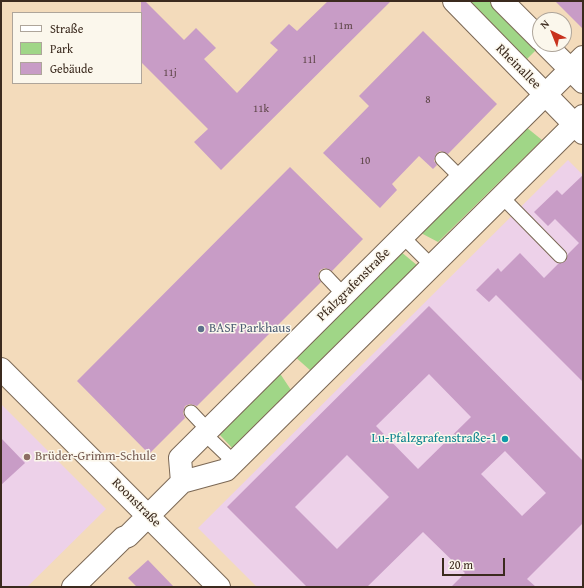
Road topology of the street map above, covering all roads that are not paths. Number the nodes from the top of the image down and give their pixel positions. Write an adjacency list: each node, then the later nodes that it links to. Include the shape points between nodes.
1 (454, 1): 6 (street, Rheinallee)
2 (502, 1): 3 (street)
3 (532, 31)
4 (555, 52): 5 (street)
5 (579, 70): 6 (street, Pfalzgrafenstraße)
6 (545, 94): 7 (street, Rheinallee); 9 (street, Pfalzgrafenstraße)
7 (580, 124): 10 (street)
8 (442, 159): 9 (lane)
9 (461, 178): 11 (street, Pfalzgrafenstraße)
10 (501, 196): 12 (lane); 13 (street)
11 (402, 236): 13 (lane); 15 (street, Pfalzgrafenstraße)
12 (560, 256)
13 (431, 266): 19 (street)
14 (326, 276): 15 (lane)
15 (344, 294): 18 (street, Pfalzgrafenstraße)
16 (1, 368): 21 (street, Roonstraße)
17 (191, 412): 18 (lane)
18 (208, 430): 19 (lane, via 210,439); 20 (street, Pfalzgrafenstraße, via 180,458)
19 (234, 462): 20 (street, via 226,470)
20 (182, 482): 21 (street)
21 (148, 516): 22 (street); 23 (street, Roonstraße)
22 (73, 587)
23 (219, 587)

